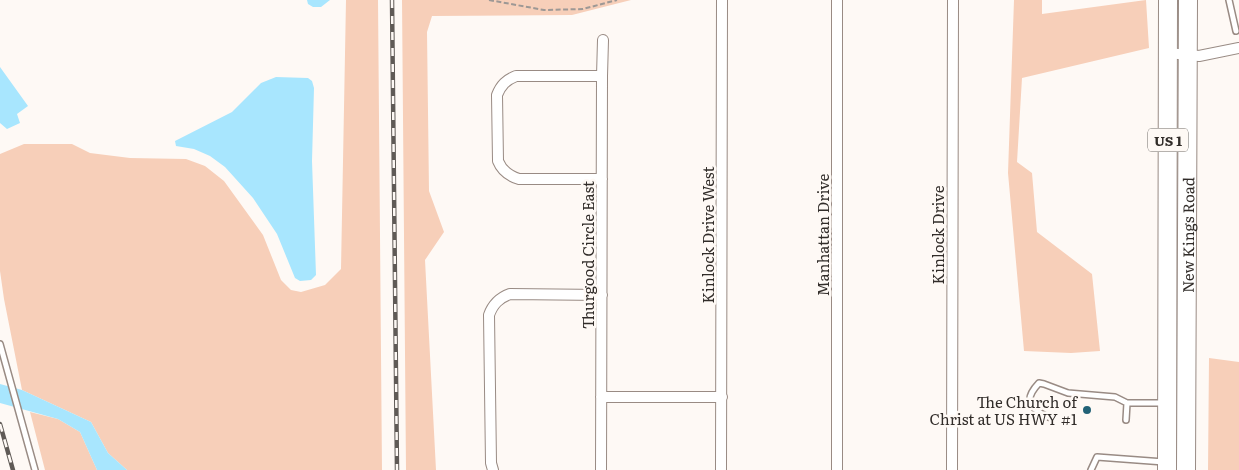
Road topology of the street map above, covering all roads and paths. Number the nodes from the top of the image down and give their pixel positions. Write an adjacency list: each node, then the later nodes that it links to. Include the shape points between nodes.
1 (489, 0): 2 (path, via 544,10 583,9)
2 (617, 0)
3 (722, 0): 21 (street, Kinlock Drive West)
4 (837, 0): 31 (street, Manhattan Drive)
5 (952, 0): 32 (street, Kinlock Drive)
6 (1168, 0): 12 (highway, New Kings Road / US 1)
7 (1188, 0): 13 (highway, New Kings Road / US 1)
8 (1229, 0): 9 (lane)
9 (1236, 31)
10 (603, 40): 14 (street, Thurgood Circle East)
11 (1239, 48): 13 (street, via 1199,56)
12 (1168, 53): 13 (street); 17 (highway, New Kings Road / US 1)
13 (1187, 54): 18 (highway, New Kings Road / US 1)
14 (602, 76): 15 (street, Thurgood Circle East); 15 (street, via 516,76 504,82 497,95 498,161 506,173 519,179)
15 (602, 179): 16 (street, Thurgood Circle East)
16 (602, 295): 20 (street, Thurgood Circle East); 28 (street, via 510,294 492,307 489,315)
17 (1168, 338): 18 (street); 23 (highway, New Kings Road / US 1)
18 (1186, 338): 34 (highway, New Kings Road / US 1)
19 (0, 344): 27 (lane)
20 (601, 397): 21 (street); 29 (street, Thurgood Circle East)
21 (722, 397): 30 (street, Kinlock Drive West)
22 (1127, 403): 23 (lane); 24 (lane, via 1115,397 1068,392 1039,383 1031,393 1031,404 1034,410); 25 (lane)
23 (1168, 403): 26 (highway, New Kings Road / US 1)
24 (1048, 417)
25 (1126, 420)
26 (1167, 466): 33 (lane, via 1097,457)
27 (35, 470)
28 (493, 470)
29 (601, 470)
30 (721, 470)
31 (837, 470)
32 (952, 470)
33 (1091, 470)
34 (1186, 470)

